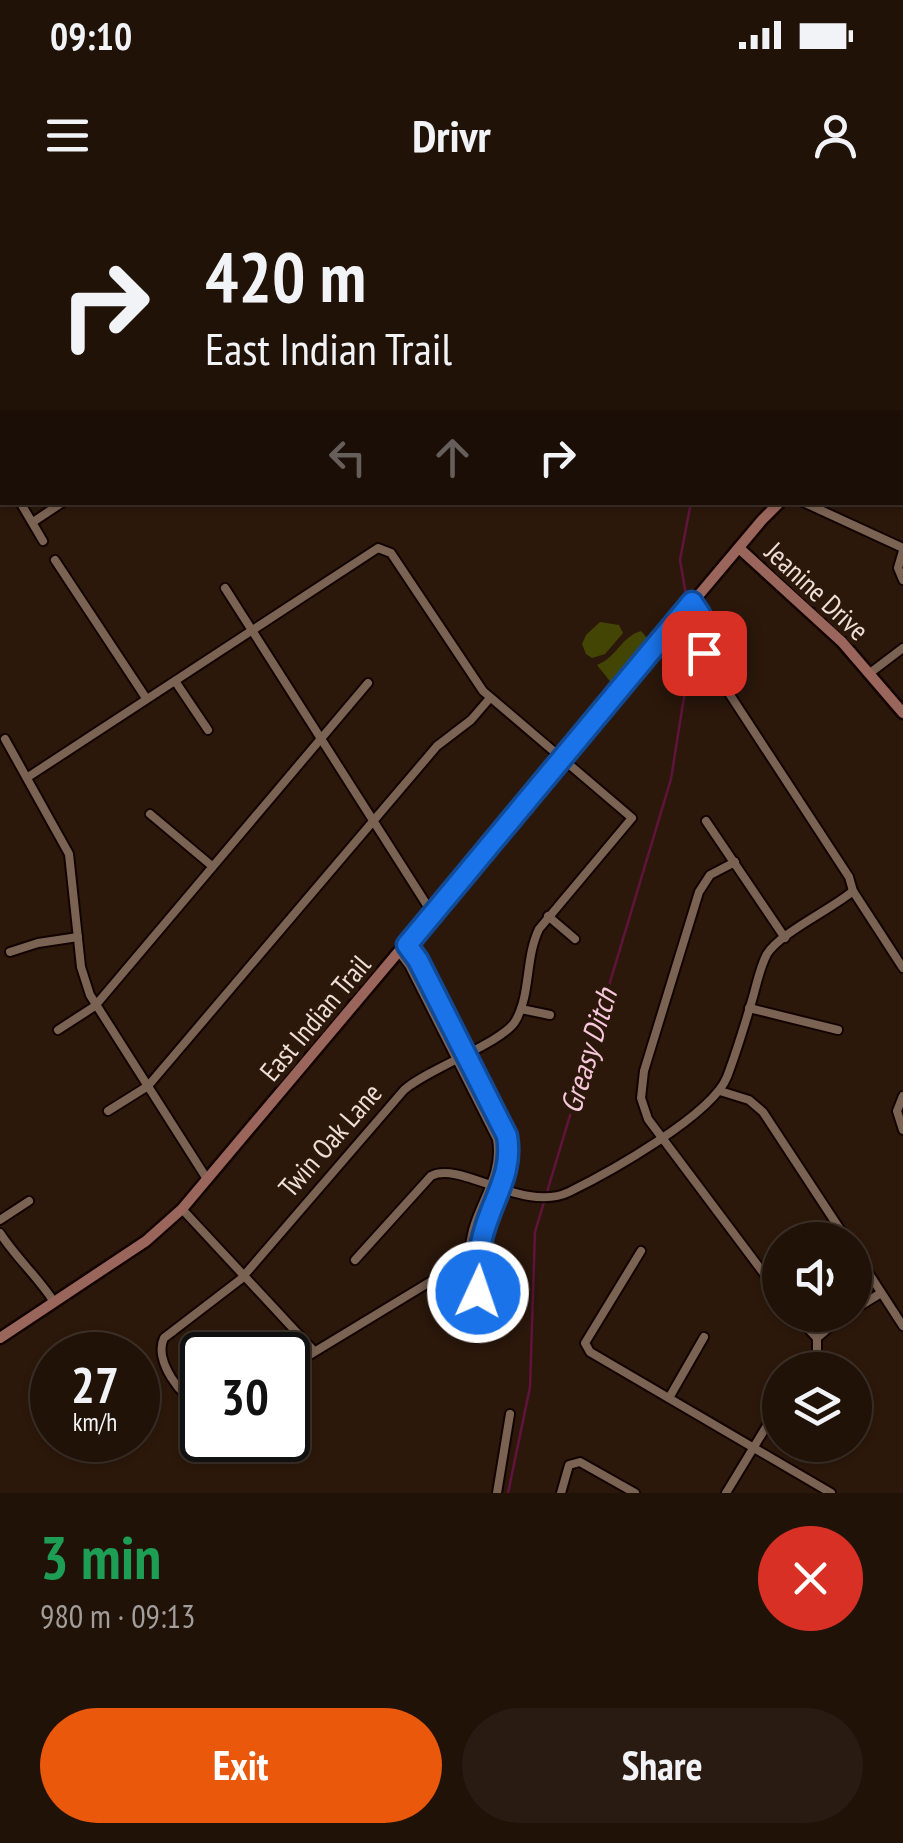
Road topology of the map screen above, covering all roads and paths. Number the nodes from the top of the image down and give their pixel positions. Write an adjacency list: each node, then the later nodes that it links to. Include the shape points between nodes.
1 (22, 505): 5 (street)
2 (59, 505): 5 (street)
3 (777, 505): 7 (main road, East Indian Trail)
4 (808, 505): 8 (street)
5 (33, 522): 6 (street)
6 (43, 541)
7 (739, 548): 12 (main road, East Indian Trail); 15 (main road, Jeanine Drive)
8 (903, 550): 10 (street)
9 (55, 560): 18 (street)
10 (903, 580)
11 (225, 588): 13 (street)
12 (692, 602): 24 (main road, East Indian Trail); 31 (street, via 706,658)
13 (251, 629): 16 (street); 19 (street, via 378,548 391,553); 22 (street)
14 (903, 648): 15 (street)
15 (870, 673): 20 (main road, Jeanine Drive)
16 (174, 680): 18 (street); 21 (street)
17 (368, 683): 22 (street)
18 (146, 698): 25 (street)
19 (490, 698): 24 (street); 27 (street, via 436,746)
20 (903, 714)
21 (208, 730)
22 (320, 738): 27 (street); 30 (street)
23 (5, 739): 25 (street)
24 (561, 758): 32 (main road, East Indian Trail); 33 (street, via 632,818)
25 (28, 777): 34 (street, via 69,854)
26 (150, 814): 30 (street)
27 (373, 821): 32 (street); 48 (street)
28 (706, 821): 29 (street)
29 (735, 862): 35 (street); 53 (street, via 702,887 644,1071 642,1106)
30 (212, 866): 40 (street)
31 (853, 891): 35 (street); 39 (street)
32 (432, 914): 37 (main road, East Indian Trail)
33 (548, 916): 36 (street); 42 (street, via 529,951)
34 (78, 937): 38 (street); 40 (street, via 84,981)
35 (785, 938): 41 (street, via 768,953)
36 (575, 939)
37 (403, 949): 46 (street, via 418,960); 47 (street); 54 (main road, East Indian Trail)
38 (10, 952)
39 (903, 968)
40 (96, 1004): 44 (street); 48 (street)
41 (749, 1008): 45 (street); 49 (street)
42 (521, 1009): 43 (street); 46 (street, Twin Oak Lane, via 506,1032)
43 (550, 1016)
44 (58, 1030)
45 (838, 1030)
46 (466, 1052): 47 (street, Twin Oak Lane); 56 (street, via 507,1136)
47 (457, 1057): 55 (street, via 497,1139); 67 (street, Twin Oak Lane, via 388,1105)
48 (148, 1086): 51 (street); 54 (street)
49 (720, 1091): 53 (street); 60 (street, via 750,1100 763,1112)
50 (903, 1096): 52 (street, via 897,1111)
51 (108, 1112)
52 (903, 1130)
53 (662, 1138): 56 (street, via 554,1196); 66 (street)
54 (207, 1179): 58 (main road, East Indian Trail)
55 (491, 1188): 56 (street); 64 (street); 65 (street, via 439,1171)
56 (502, 1189): 63 (street)
57 (29, 1201): 59 (street)
58 (182, 1209): 67 (street); 71 (main road, East Indian Trail)
59 (0, 1220)
60 (836, 1222)
61 (0, 1233): 71 (street)
62 (640, 1251): 82 (street, via 585,1343)
63 (479, 1253): 64 (street); 64 (street, via 480,1300 473,1306)
64 (468, 1258): 78 (street)
65 (355, 1260)
66 (762, 1271)
67 (244, 1275): 78 (street); 81 (street, Twin Oak Lane, via 166,1335 160,1355)
68 (872, 1278): 69 (street)
69 (881, 1292): 70 (street); 72 (street)
70 (872, 1298)
71 (54, 1302): 76 (main road, East Indian Trail)
72 (903, 1326)
73 (811, 1332): 77 (street)
74 (824, 1332): 77 (street)
75 (704, 1337): 82 (street)
76 (0, 1338)
77 (817, 1338): 79 (street)
78 (314, 1352): 80 (street)
79 (817, 1352)
80 (310, 1354)
81 (180, 1387)
82 (669, 1398): 85 (street)
83 (510, 1414): 86 (street)
84 (762, 1434): 85 (street)
85 (754, 1448): 89 (street); 90 (street)
86 (497, 1493)
87 (560, 1493): 88 (street, via 575,1462)
88 (636, 1493)
89 (726, 1493)
90 (831, 1493)

